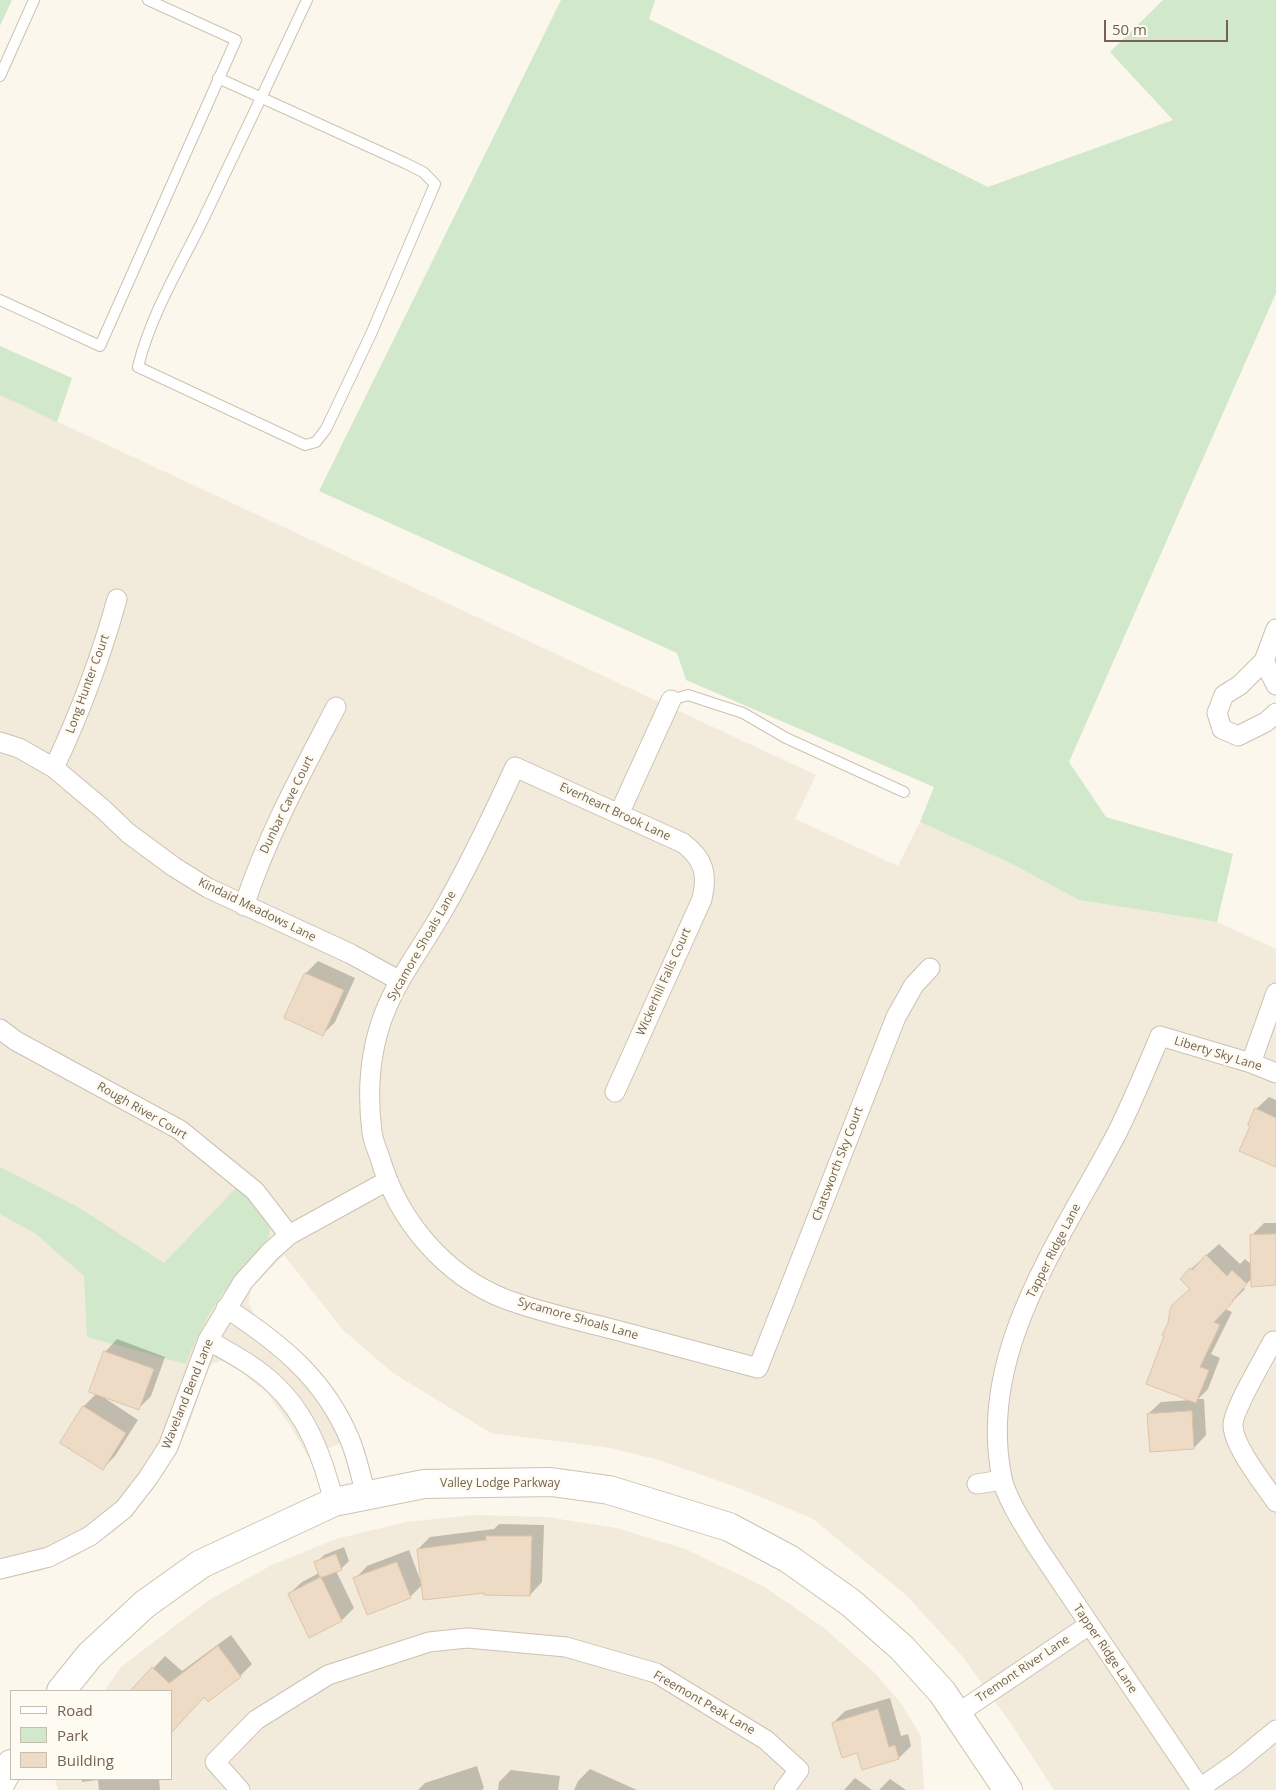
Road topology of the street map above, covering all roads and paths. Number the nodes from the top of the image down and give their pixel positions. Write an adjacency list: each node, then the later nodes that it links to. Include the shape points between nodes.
1 (34, 0): 4 (lane)
2 (148, 0): 5 (lane, via 236,40)
3 (307, 0): 6 (lane)
4 (0, 76)
5 (218, 78): 6 (lane); 7 (lane, via 100,346)
6 (262, 97): 6 (lane, via 165,297 138,367 305,444 316,442 326,429 435,184 423,172)
7 (0, 300)
8 (117, 599): 17 (street, Long Hunter Court, via 82,705)
9 (1276, 630): 10 (street)
10 (1264, 661): 11 (street); 14 (street, via 1240,685 1224,695 1217,713 1222,728 1238,736 1266,722)
11 (1276, 685)
12 (671, 700): 18 (lane, via 688,694 743,713 786,738); 19 (street)
13 (336, 707): 21 (street, Dunbar Cave Court, via 270,837)
14 (1276, 713)
15 (0, 742): 17 (street, Kindaid Meadows Lane, via 19,748)
16 (515, 767): 19 (street, Everheart Brook Lane); 23 (street, Sycamore Shoals Lane, via 460,881)
17 (54, 768): 21 (street, Kindaid Meadows Lane, via 128,833 166,861)
18 (904, 792)
19 (619, 814): 20 (street, Everheart Brook Lane, via 682,843 699,858)
20 (704, 870): 29 (street, Wickerhill Falls Court, via 702,899)
21 (244, 906): 23 (street, Kindaid Meadows Lane, via 351,954)
22 (930, 968): 35 (street, Chatsworth Sky Court, via 914,985 896,1017)
23 (400, 981): 30 (street, Sycamore Shoals Lane, via 384,1014 370,1078 372,1134)
24 (1276, 993): 27 (street)
25 (0, 1029): 31 (street, Rough River Court, via 16,1041 180,1130 255,1191)
26 (1160, 1036): 27 (street, Liberty Sky Lane); 36 (street, Tapper Ridge Lane, via 1133,1100 1051,1253 1015,1334 998,1401 997,1442)
27 (1251, 1062): 28 (street, Liberty Sky Lane)
28 (1276, 1073)
29 (615, 1092)
30 (387, 1181): 31 (street, Waveland Bend Lane); 35 (street, Sycamore Shoals Lane, via 415,1230 478,1286 552,1314)
31 (289, 1235): 32 (street, Waveland Bend Lane, via 243,1282)
32 (226, 1308): 33 (street, Waveland Bend Lane); 38 (street, via 286,1351 326,1395 351,1442)
33 (208, 1340): 39 (street, via 273,1382 293,1405 318,1450); 41 (street, Waveland Bend Lane, via 168,1447 124,1509 90,1536 49,1557)
34 (1273, 1342): 40 (street, via 1233,1424 1236,1440)
35 (758, 1368)
36 (1002, 1480): 37 (street); 42 (street, Tapper Ridge Lane, via 1036,1545)
37 (976, 1484)
38 (366, 1495): 39 (street, Valley Lodge Parkway); 44 (street, Valley Lodge Parkway, via 424,1484 551,1482 609,1490 729,1528 789,1559 851,1603 902,1648 942,1692)
39 (334, 1502): 43 (street, Valley Lodge Parkway, via 193,1570 145,1604 110,1636)
40 (1276, 1502)
41 (0, 1570)
42 (1089, 1625): 44 (street, Tremont River Lane); 45 (street, Tapper Ridge Lane, via 1200,1788)
43 (62, 1690)
44 (957, 1714): 50 (street, Valley Lodge Parkway)
45 (1276, 1730)
46 (10, 1766): 47 (street)
47 (0, 1784)
48 (240, 1790): 49 (street, Freemont Peak Lane, via 215,1762 256,1720 328,1675 429,1642 468,1638 566,1647 656,1673 766,1740 799,1770)
49 (784, 1790)
50 (1008, 1790)

